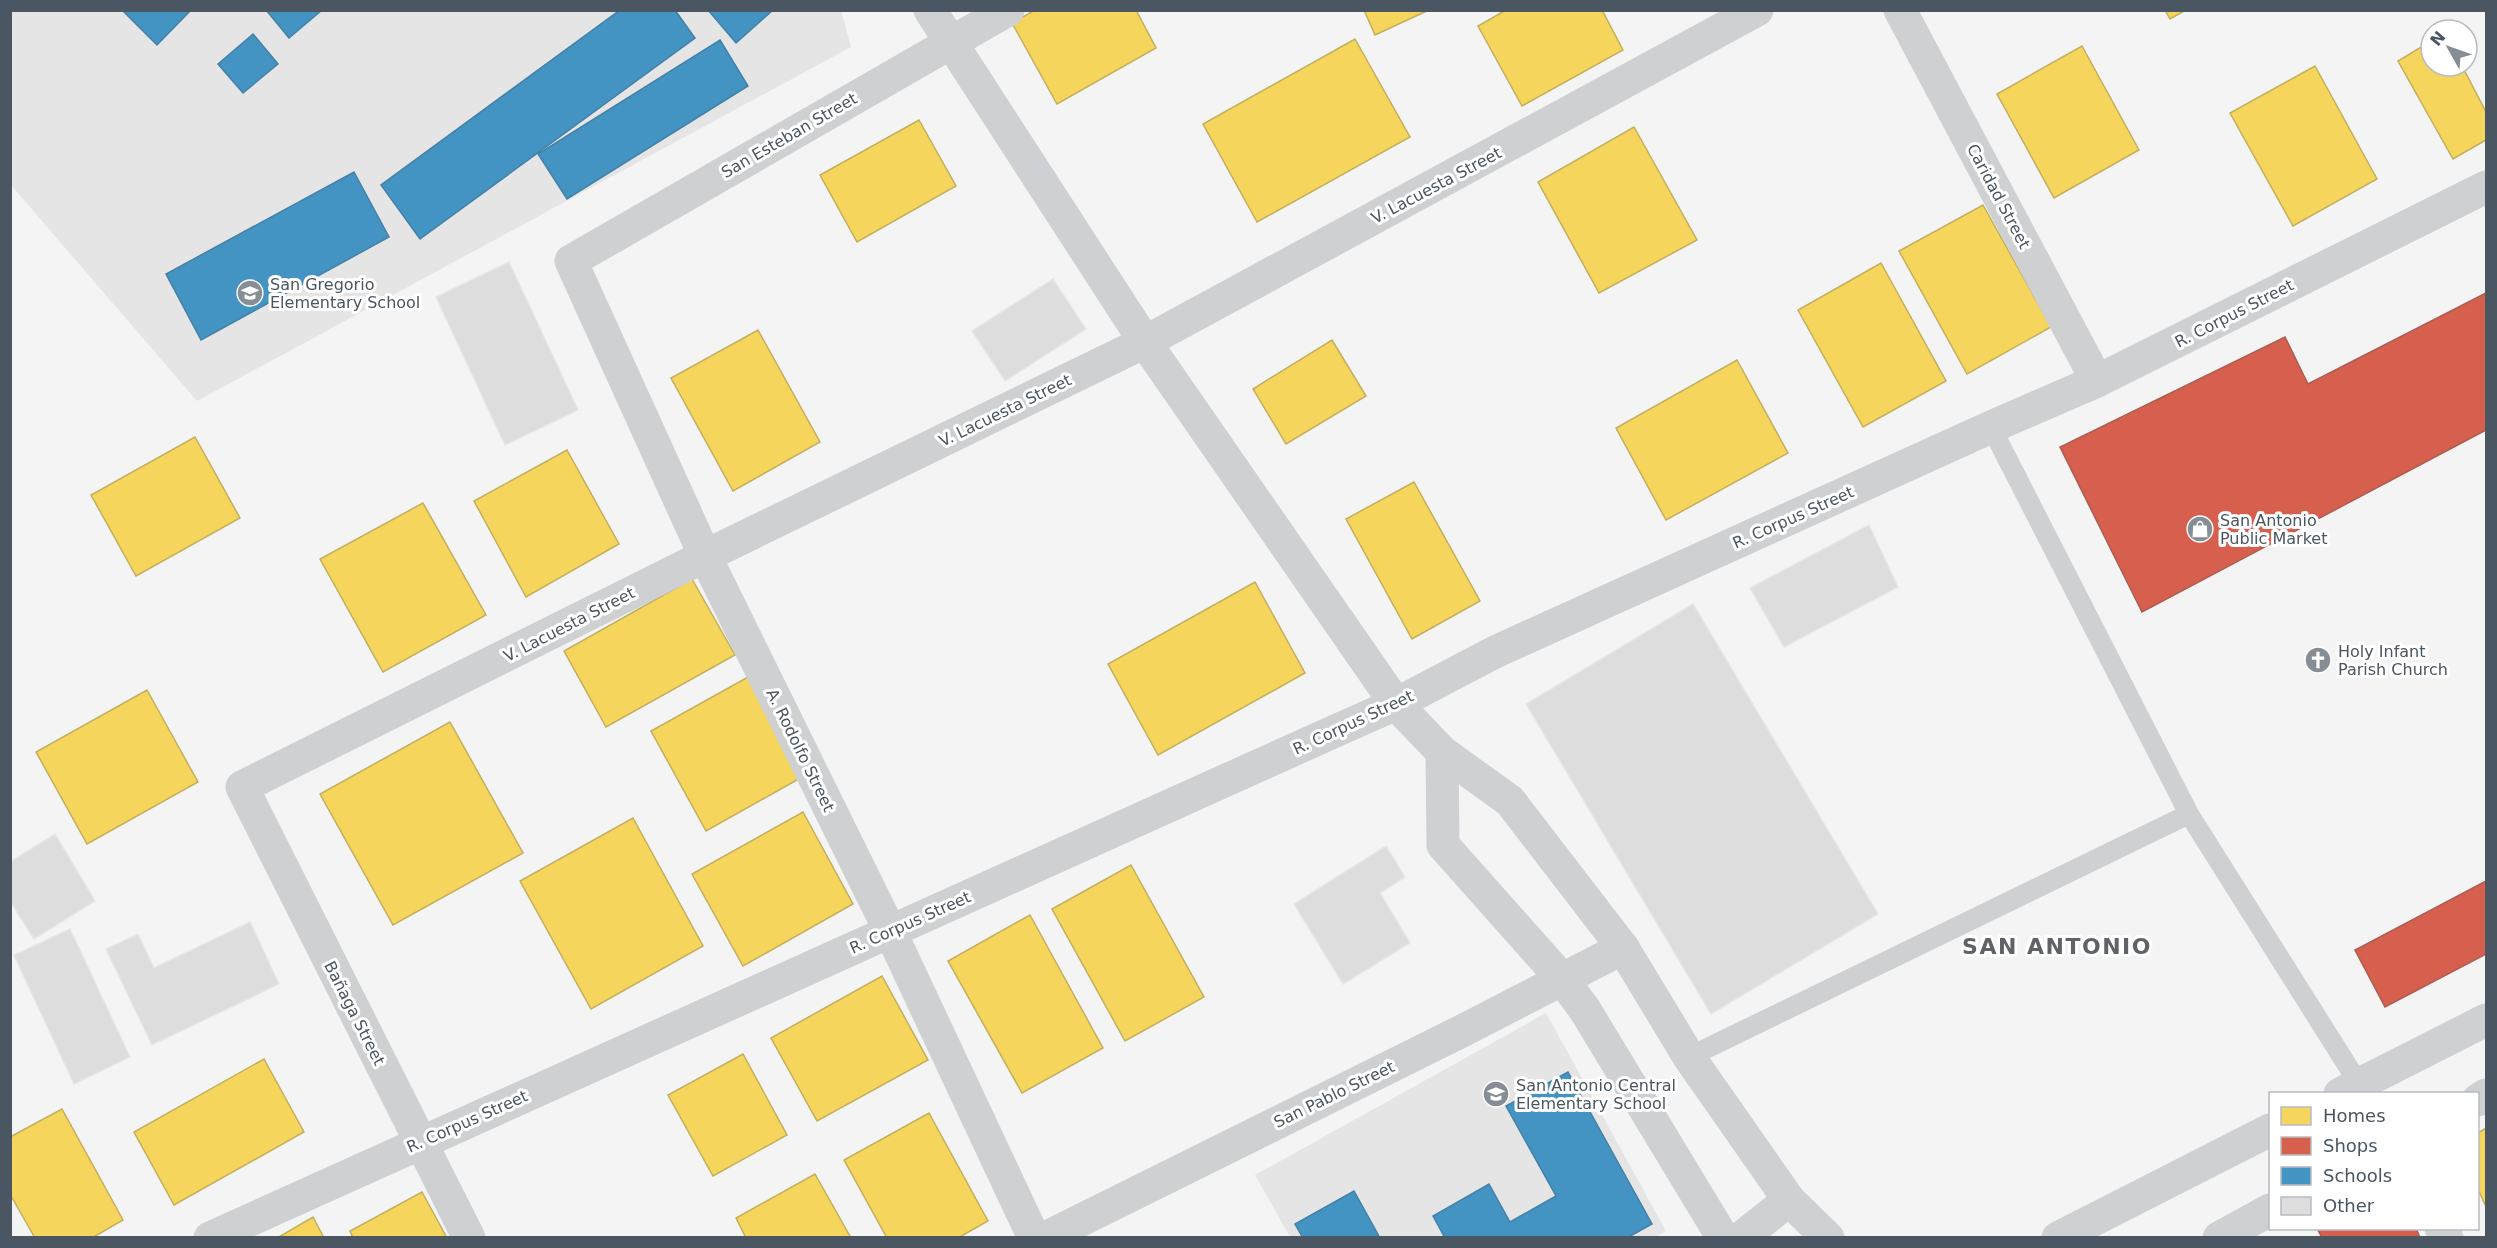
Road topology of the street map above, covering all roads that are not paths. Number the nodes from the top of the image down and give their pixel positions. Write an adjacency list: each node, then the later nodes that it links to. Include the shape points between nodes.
1 (930, 10): 5 (main road)
2 (1008, 10): 5 (street, San Esteban Street)
3 (1757, 10): 8 (street, V. Lacuesta Street)
4 (1900, 10): 9 (street, Caridad Street)
5 (950, 43): 7 (street, San Esteban Street); 8 (main road)
6 (2487, 187): 9 (street, R. Corpus Street)
7 (571, 261): 11 (street, A. Rodolfo Street)
8 (1145, 342): 11 (street, V. Lacuesta Street); 12 (main road)
9 (2097, 381): 10 (street, R. Corpus Street)
10 (1991, 427): 12 (street, R. Corpus Street, via 1495,652); 15 (lane)
11 (705, 556): 14 (street, V. Lacuesta Street); 16 (street, A. Rodolfo Street)
12 (1396, 704): 13 (main road); 16 (street, R. Corpus Street)
13 (1442, 752): 17 (main road, via 1510,801); 18 (main road, via 1443,845)
14 (242, 787): 23 (street, Bañaga Street)
15 (2189, 814): 20 (lane); 21 (lane)
16 (890, 931): 23 (street, R. Corpus Street); 28 (street, A. Rodolfo Street)
17 (1623, 948): 18 (street, San Pablo Street); 20 (main road)
18 (1563, 980): 29 (street, San Pablo Street); 30 (main road)
19 (2487, 1020): 21 (main road)
20 (1689, 1057): 24 (main road)
21 (2354, 1090)
22 (2269, 1131): 33 (main road)
23 (420, 1142): 26 (street, R. Corpus Street); 27 (street, Bañaga Street)
24 (1789, 1200): 31 (street); 32 (main road)
25 (2269, 1211): 34 (main road)
26 (210, 1238)
27 (469, 1238)
28 (1034, 1238)
29 (1045, 1238)
30 (1723, 1238)
31 (1741, 1238)
32 (1828, 1238)
33 (2058, 1238)
34 (2218, 1238)

